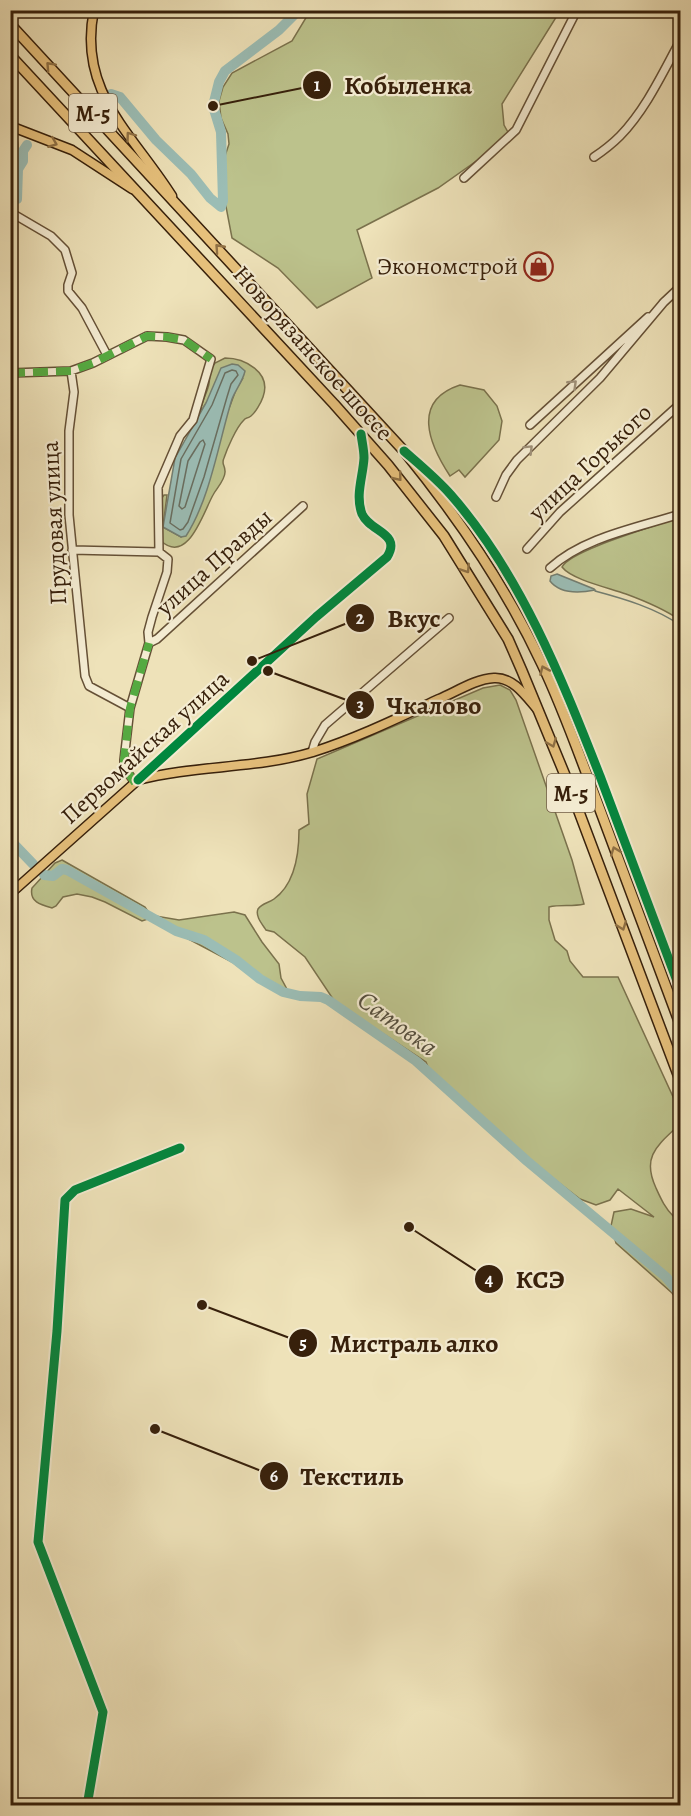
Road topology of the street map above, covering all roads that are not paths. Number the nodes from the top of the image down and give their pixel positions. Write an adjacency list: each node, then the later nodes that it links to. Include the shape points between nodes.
1 (94, 10): 12 (main road, one-way to 1, via 115,116 96,78 91,41)
2 (577, 10): 10 (street, via 516,130)
3 (671, 10): 4 (street)
4 (681, 16)
5 (10, 24): 12 (highway, Новорязанское шоссе / М-5, one-way to 5)
6 (681, 41): 9 (street, via 637,115 619,138)
7 (10, 55): 11 (highway, Новорязанское шоссе / М-5)
8 (10, 126): 11 (main road, one-way to 11, via 72,150)
9 (594, 157)
10 (464, 177)
11 (137, 192): 21 (highway, Новорязанское шоссе / М-5)
12 (176, 201): 22 (highway, Новорязанское шоссе / М-5, one-way to 12)
13 (10, 212): 16 (street, via 51,236 65,250 72,273 68,291 82,308)
14 (681, 287): 15 (street)
15 (664, 302): 20 (street, one-way to 15); 23 (street, one-way to 15, via 517,460 600,378)
16 (107, 355): 17 (street); 28 (street, via 147,336 184,340 211,359 193,420 180,436 158,487)
17 (71, 371): 18 (street); 27 (street, Прудовая улица)
18 (10, 374)
19 (681, 405): 26 (street, улица Горького, via 560,512)
20 (530, 425)
21 (361, 434): 33 (highway, Новорязанское шоссе / М-5, one-way to 33, via 426,511 454,552 508,639); 35 (street, Первомайская улица, via 364,458 360,509 364,518 388,537 391,551)
22 (404, 451): 37 (street, via 457,502 504,568 530,614 576,715); 38 (highway, Новорязанское шоссе / М-5, one-way to 22, via 542,664 483,556)
23 (496, 497)
24 (303, 506): 31 (street, улица Правды, via 209,594)
25 (681, 514): 29 (street, via 591,542)
26 (527, 549)
27 (72, 550): 28 (street); 32 (street, Прудовая улица, via 85,676 89,686)
28 (159, 552): 31 (street, via 168,559 148,632)
29 (550, 568)
30 (449, 618): 34 (street, via 325,725)
31 (149, 643): 32 (street)
32 (130, 708): 35 (street, via 124,764)
33 (539, 712): 34 (main road, via 516,686 501,678 484,680); 39 (highway, Новорязанское шоссе / М-5, one-way to 39)
34 (312, 752): 35 (main road, via 159,775)
35 (136, 782): 36 (main road, Первомайская улица)
36 (10, 894)
37 (681, 989)
38 (681, 1024)
39 (681, 1080)
40 (180, 1148): 41 (street, via 75,1190 65,1200 38,1542 103,1712)
41 (87, 1806)

